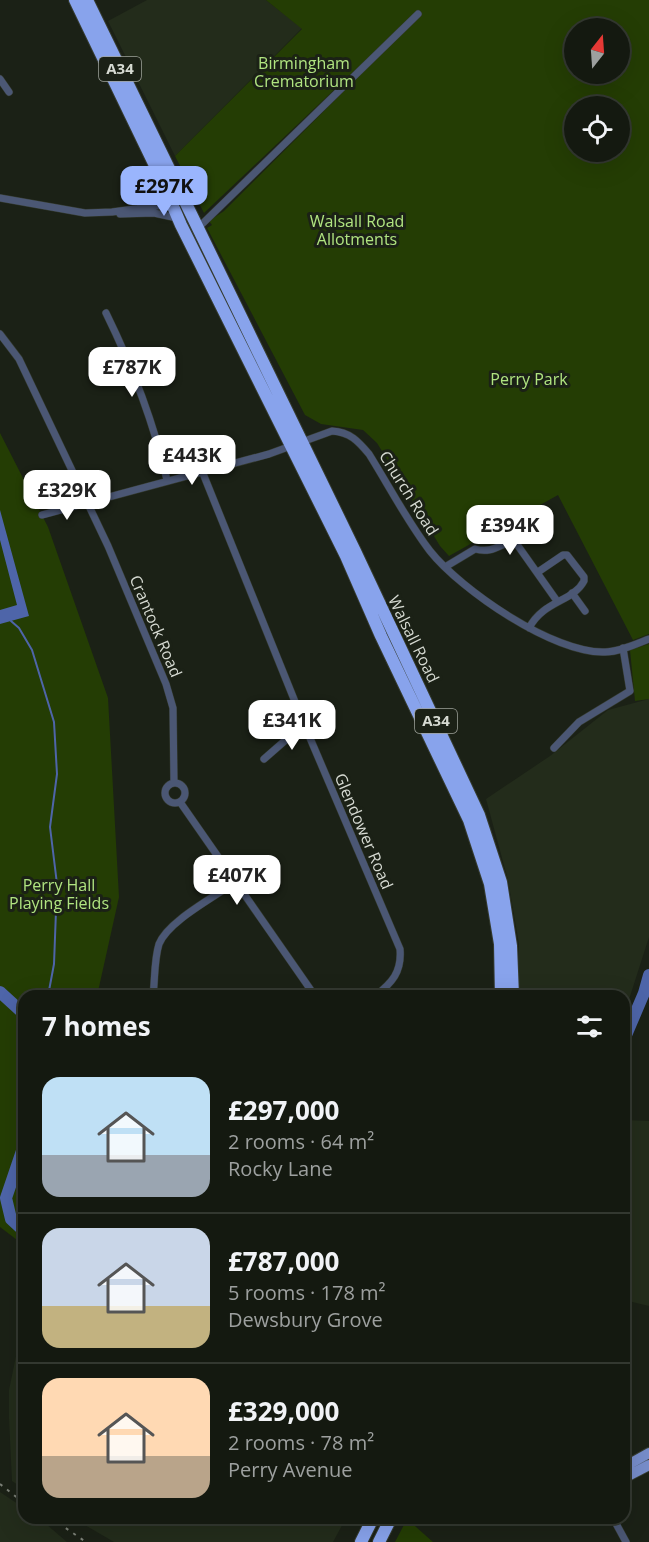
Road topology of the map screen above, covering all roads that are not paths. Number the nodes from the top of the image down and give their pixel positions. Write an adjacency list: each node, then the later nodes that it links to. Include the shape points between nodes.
1 (75, 0): 6 (highway, Walsall Road / A34)
2 (87, 0): 8 (highway, Walsall Road / A34)
3 (418, 14): 13 (street)
4 (0, 79): 5 (street)
5 (9, 92)
6 (159, 174): 9 (highway, Walsall Road / A34); 10 (street)
7 (0, 198): 11 (street, via 70,212)
8 (185, 203): 9 (street); 13 (highway, Walsall Road / A34)
9 (172, 204): 10 (street); 12 (highway, Walsall Road / A34)
10 (140, 207): 11 (street)
11 (112, 212): 12 (street)
12 (178, 218): 14 (highway, Walsall Road / A34)
13 (198, 228): 14 (highway); 17 (highway, Walsall Road / A34)
14 (191, 242): 17 (highway, Walsall Road / A34)
15 (106, 313): 19 (street, via 146,401)
16 (0, 334): 20 (street, Crantock Road, via 19,359)
17 (296, 443): 18 (street, Church Road); 22 (street, Church Road, via 332,431 358,440 430,551); 39 (highway, Walsall Road / A34, via 381,636 469,820 490,884 500,944); 40 (highway, Walsall Road / A34, via 479,815 501,882 511,946)
18 (202, 471): 19 (street, Church Road); 30 (street, Glendower Road)
19 (167, 480): 20 (street, Church Road)
20 (86, 502): 21 (street, Church Road); 33 (street, Crantock Road, via 166,684 173,708)
21 (42, 515)
22 (445, 567): 23 (street, via 475,549 492,551 511,542 521,547); 27 (street, Church Road)
23 (538, 572): 24 (street, via 562,555 570,556 584,577); 25 (street)
24 (572, 593): 25 (street); 26 (street)
25 (557, 602): 27 (street, via 536,616)
26 (585, 611)
27 (529, 628): 29 (street, Church Road, via 581,648 605,652)
28 (649, 639): 29 (street, Church Road)
29 (623, 648): 31 (street, via 630,691 579,722)
30 (304, 724): 32 (street); 38 (street, Glendower Road, via 400,949 394,980)
31 (554, 748)
32 (264, 759)
33 (174, 783): 34 (street, via 184,788); 34 (street, via 165,789 166,798)
34 (180, 802): 35 (street)
35 (236, 882): 36 (street, via 174,924 165,935 157,954); 37 (street)
36 (154, 990)
37 (311, 990)
38 (382, 990)
39 (501, 990)
40 (513, 990)
41 (649, 1453): 42 (main road)
42 (630, 1464)
43 (649, 1465): 44 (main road)
44 (630, 1475)
45 (370, 1524): 48 (highway)
46 (388, 1524): 49 (highway)
47 (616, 1524): 50 (street)
48 (363, 1539)
49 (380, 1542)
50 (626, 1542)

